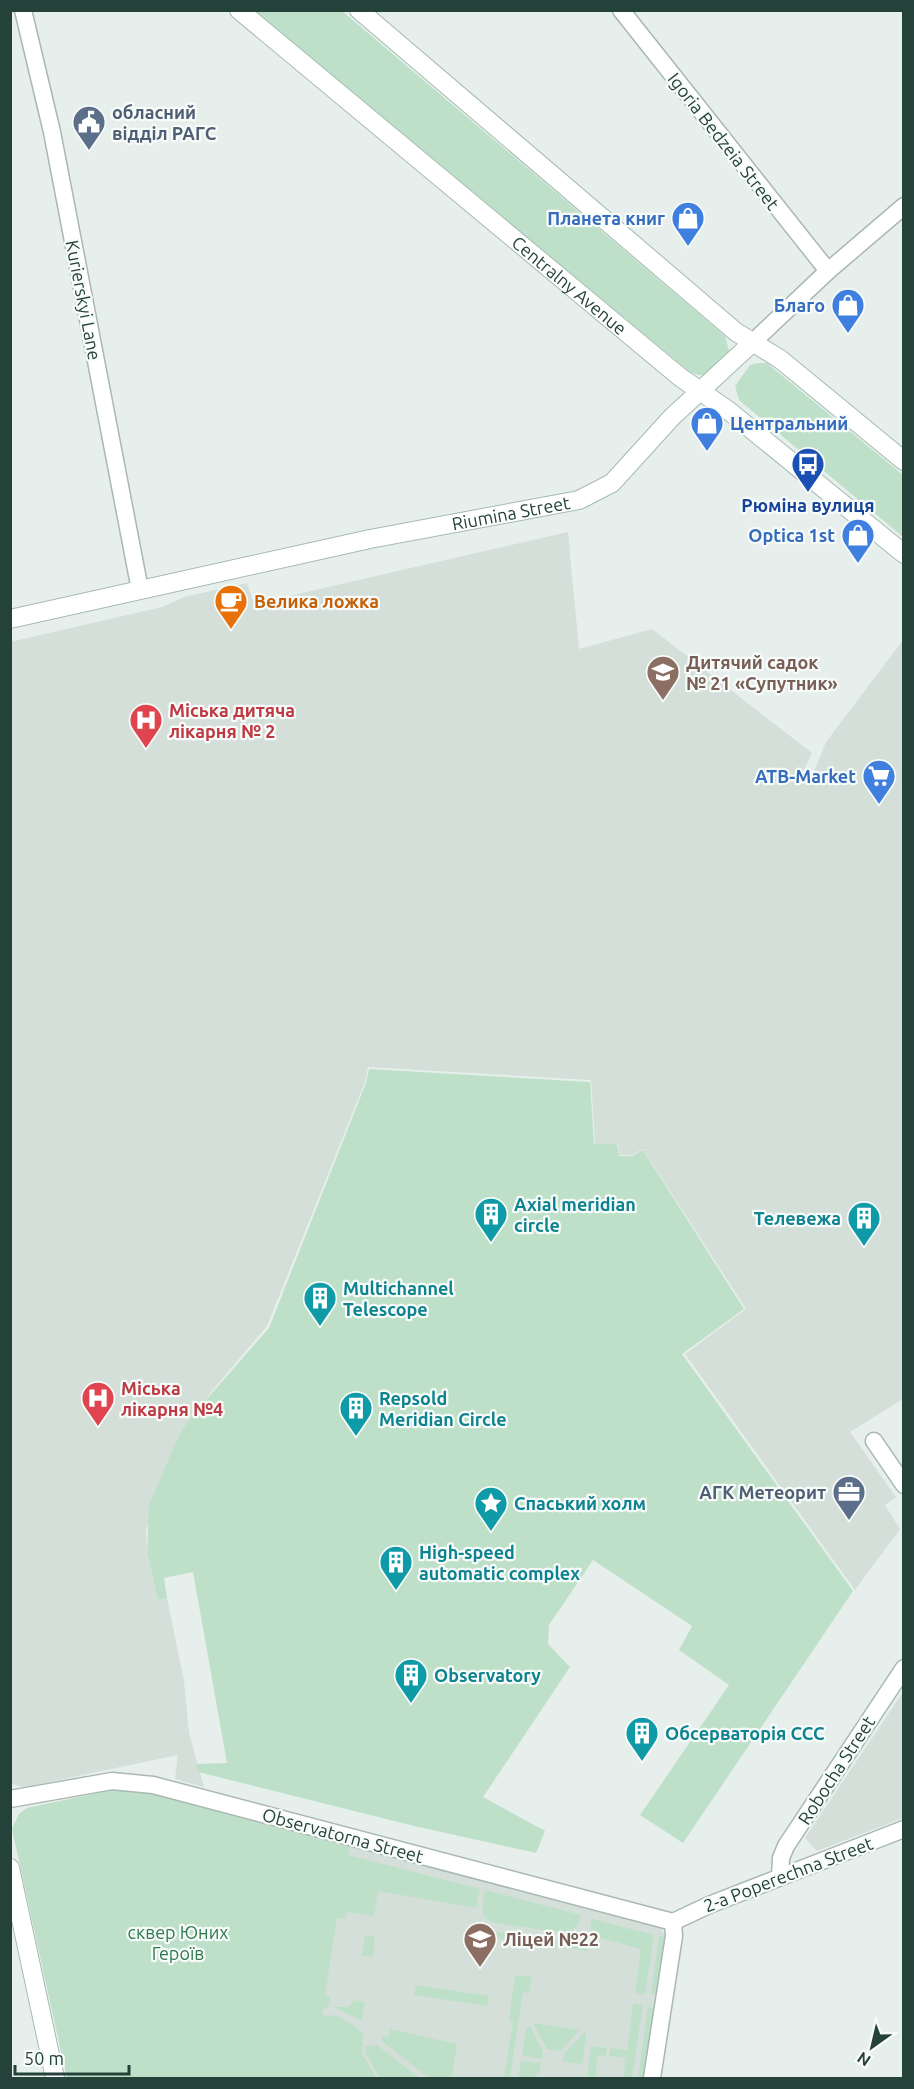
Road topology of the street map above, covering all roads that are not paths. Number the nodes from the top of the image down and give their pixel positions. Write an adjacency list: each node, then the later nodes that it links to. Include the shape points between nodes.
1 (23, 10): 11 (street, Kurierskyi Lane, via 52,132)
2 (239, 10): 8 (main road, Centralny Avenue)
3 (359, 10): 7 (main road)
4 (621, 10): 6 (street, Igoria Bedzeia Street)
5 (903, 206): 6 (street, Riumina Street)
6 (828, 271): 7 (street, Riumina Street)
7 (752, 343): 8 (main road, Riumina Street); 9 (main road, via 780,359)
8 (701, 391): 10 (main road, Centralny Avenue); 11 (main road, Riumina Street, via 612,483 579,500 370,539)
9 (903, 462)
10 (903, 554)
11 (140, 590): 12 (main road, Riumina Street)
12 (10, 619)
13 (874, 1441): 14 (street)
14 (903, 1485)
15 (903, 1668): 19 (street, Robocha Street, via 786,1846)
16 (10, 1799): 20 (street, Observatorna Street, via 112,1780 153,1785)
17 (903, 1829): 19 (street, 2-a Poperechna Street)
18 (10, 1868): 21 (main road)
19 (780, 1876): 20 (street, 2-a Poperechna Street)
20 (673, 1922): 22 (street)
21 (55, 2079)
22 (652, 2079)

